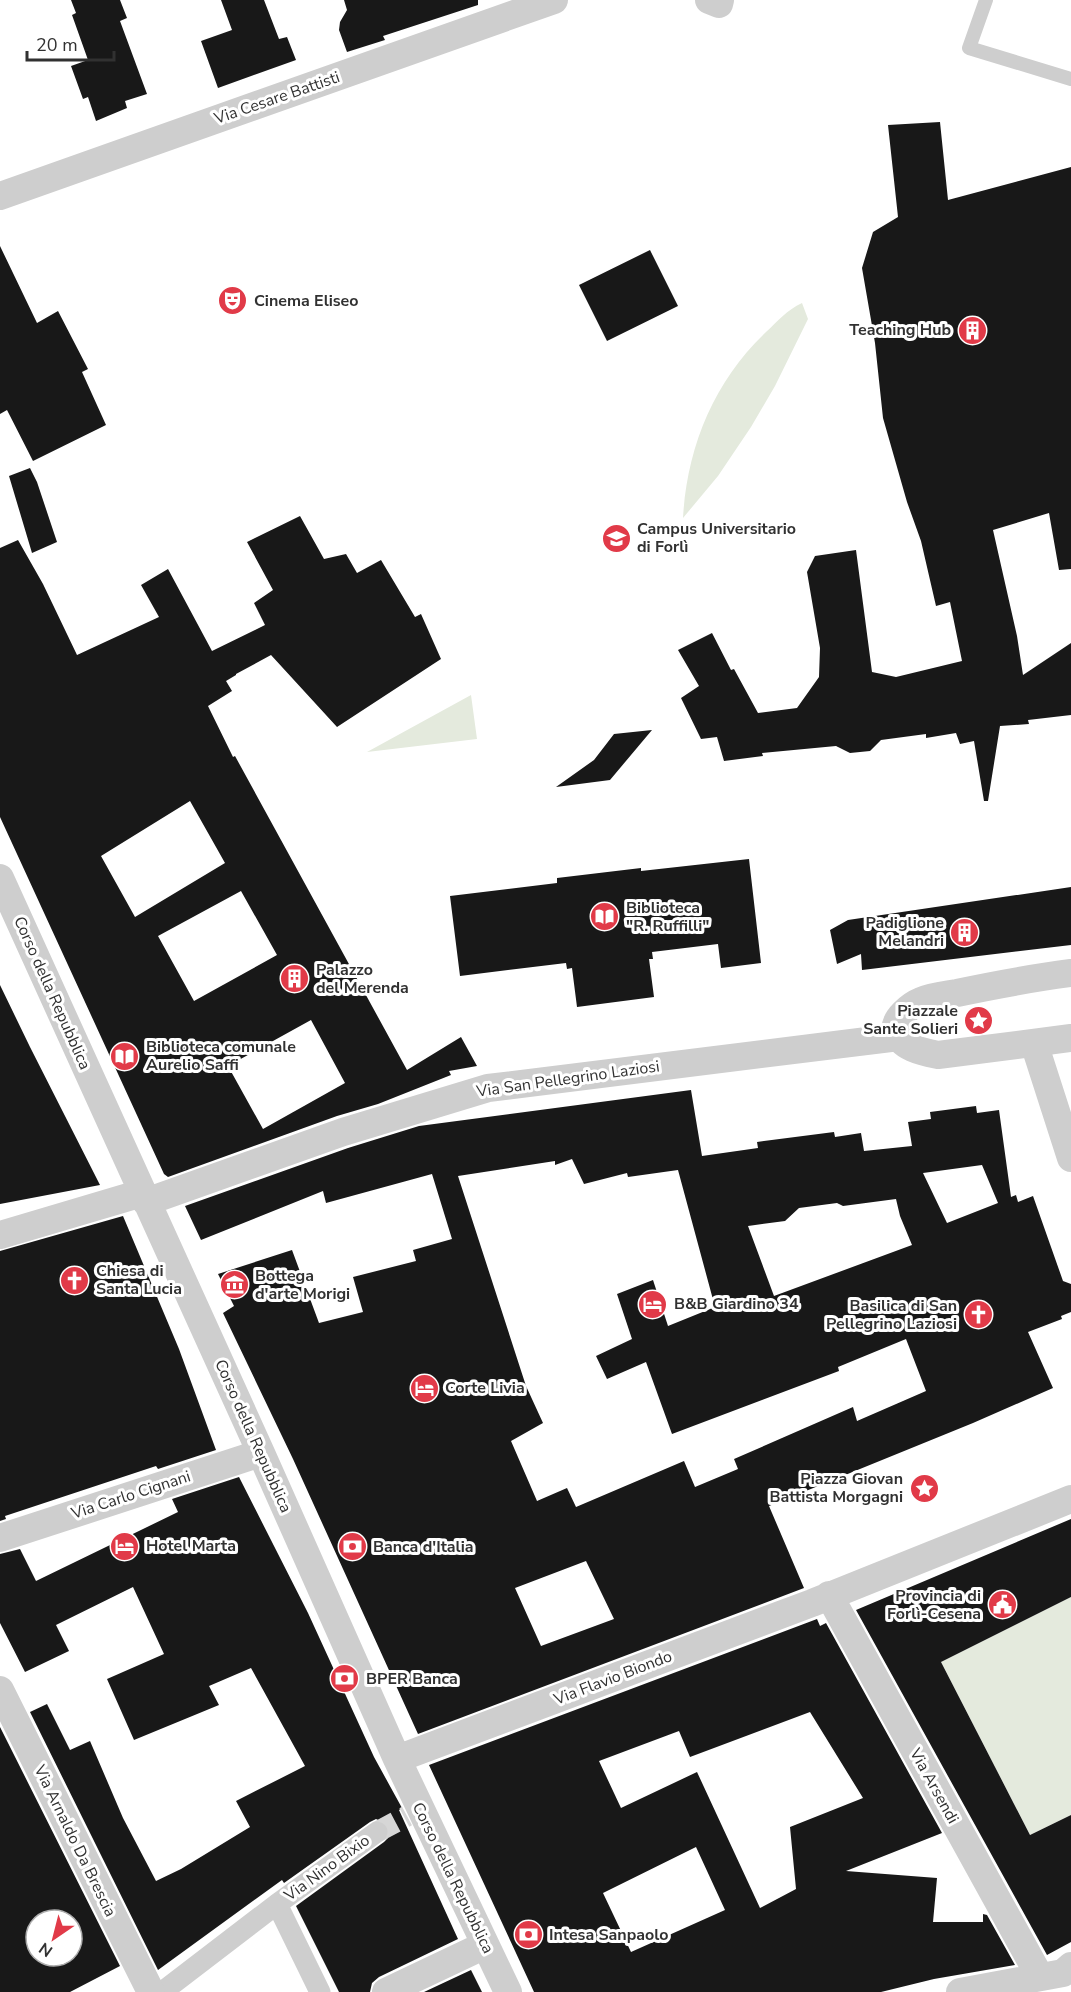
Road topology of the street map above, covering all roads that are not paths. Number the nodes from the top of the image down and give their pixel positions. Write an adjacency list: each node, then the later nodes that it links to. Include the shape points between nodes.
1 (554, 0): 6 (street, Via Cesare Battisti)
2 (709, 0): 3 (street, via 719,4)
3 (720, 0)
4 (986, 0): 5 (lane, via 969,48)
5 (1071, 79)
6 (0, 196)
7 (0, 878): 13 (street, Corso della Repubblica)
8 (1071, 973): 9 (street, via 1016,980 921,1001 899,1018 895,1027)
9 (898, 1037): 11 (street, via 914,1048 938,1055); 13 (street, Via San Pellegrino Laziosi, via 488,1088)
10 (1071, 1038): 11 (street)
11 (1034, 1043): 12 (street)
12 (1071, 1158)
13 (144, 1198): 14 (street, Via San Pellegrino Laziosi); 15 (street, Corso della Repubblica)
14 (0, 1235)
15 (261, 1453): 17 (street, Via Carlo Cignani); 20 (street, Corso della Repubblica)
16 (1071, 1499): 18 (street)
17 (0, 1538)
18 (829, 1595): 20 (street, Via Flavio Biondo); 24 (street, Via Arsendi)
19 (0, 1690): 25 (street, Via Arnaldo Da Brescia)
20 (397, 1759): 23 (street, Corso della Repubblica, via 414,1814)
21 (377, 1832): 22 (street, Via Nino Bixio)
22 (277, 1904): 26 (street, Via Nino Bixio); 27 (street)
23 (485, 1945): 28 (street); 29 (street, Corso della Repubblica)
24 (1061, 1974): 30 (street)
25 (151, 1992)
26 (162, 1992)
27 (320, 1992)
28 (386, 1992)
29 (508, 1992)
30 (960, 1992)

